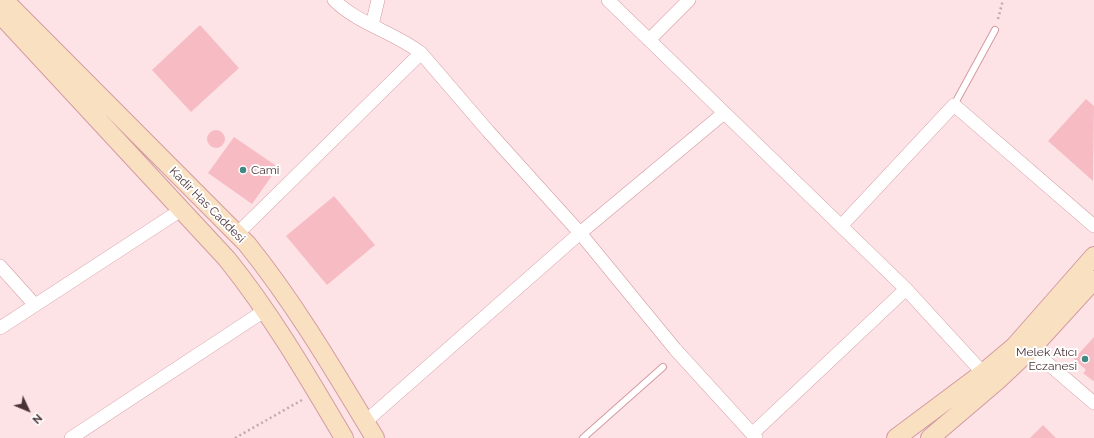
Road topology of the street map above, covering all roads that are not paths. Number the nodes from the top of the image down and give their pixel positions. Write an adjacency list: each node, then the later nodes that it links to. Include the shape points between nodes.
1 (4, 0): 17 (street, Kadir Has Caddesi)
2 (334, 0): 7 (street, via 348,13)
3 (378, 0): 7 (street)
4 (608, 0): 9 (street)
5 (689, 0): 9 (street)
6 (0, 14): 13 (street, Kadir Has Caddesi)
7 (372, 25): 10 (street, via 408,43)
8 (995, 30): 11 (lane)
9 (650, 40): 12 (street)
10 (421, 53): 16 (street); 17 (street)
11 (954, 105): 14 (street); 15 (street)
12 (724, 113): 14 (street); 16 (street)
13 (181, 210): 22 (street); 23 (street, Kadir Has Caddesi, via 227,259)
14 (842, 225): 21 (street)
15 (1094, 226)
16 (580, 233): 29 (street); 30 (street, via 675,349)
17 (237, 234): 29 (street, Kadir Has Caddesi, via 264,265 321,349)
18 (1094, 256): 27 (street)
19 (0, 266): 22 (street)
20 (1094, 280): 25 (street)
21 (906, 289): 27 (street); 30 (street)
22 (35, 305): 24 (street)
23 (264, 311): 33 (street); 34 (street, Kadir Has Caddesi)
24 (0, 328)
25 (1031, 349): 27 (street); 28 (street)
26 (664, 367): 31 (lane)
27 (990, 377): 32 (street); 36 (street)
28 (1094, 403)
29 (365, 422): 35 (street, Kadir Has Caddesi)
30 (754, 436)
31 (585, 437)
32 (932, 437)
33 (71, 438)
34 (344, 438)
35 (375, 438)
36 (896, 438)

